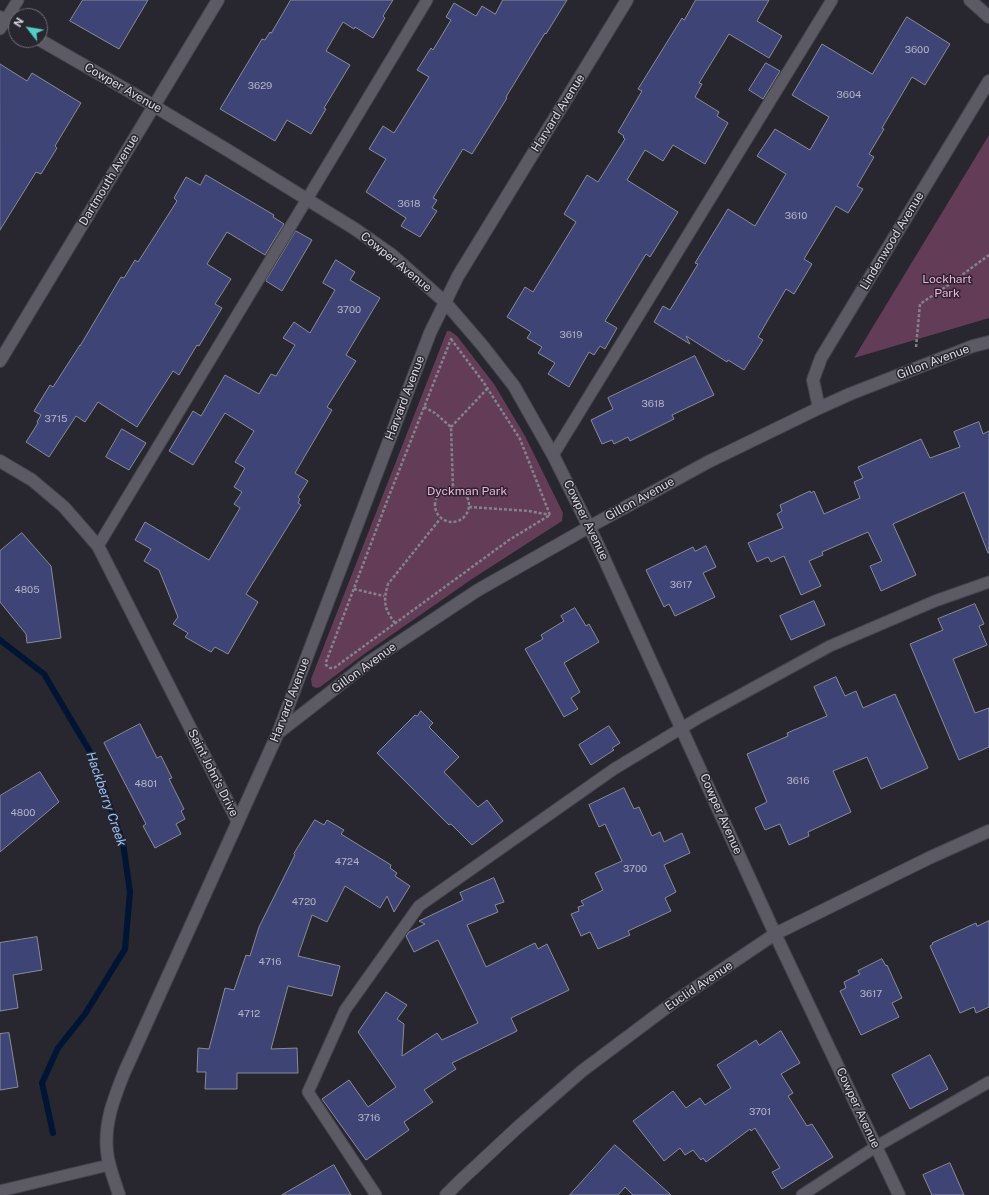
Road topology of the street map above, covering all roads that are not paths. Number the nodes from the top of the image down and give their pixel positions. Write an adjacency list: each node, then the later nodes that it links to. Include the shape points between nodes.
1 (18, 0): 8 (lane)
2 (218, 0): 11 (street, Dartmouth Avenue)
3 (427, 0): 12 (lane)
4 (627, 0): 13 (street, Harvard Avenue)
5 (832, 0): 17 (lane)
6 (970, 0): 7 (street)
7 (989, 17)
8 (2, 22)
9 (48, 45): 11 (street, Cowper Avenue)
10 (989, 80): 16 (street, Lindenwood Avenue, via 821,358 813,380)
11 (154, 106): 12 (street, Cowper Avenue); 15 (street, Dartmouth Avenue)
12 (307, 199): 13 (street, Cowper Avenue, via 392,255); 20 (lane)
13 (444, 302): 17 (street, Cowper Avenue, via 482,344 514,386); 23 (street, Harvard Avenue)
14 (989, 342): 16 (street, Gillon Avenue, via 864,388)
15 (0, 360)
16 (819, 408): 19 (street, Gillon Avenue, via 708,462)
17 (553, 454): 19 (street, Cowper Avenue)
18 (0, 461): 20 (street, Saint John's Drive, via 32,480 64,507)
19 (589, 527): 22 (street, Cowper Avenue); 23 (street, Gillon Avenue, via 478,590 369,662)
20 (98, 546): 24 (street, Saint John's Drive)
21 (989, 582): 22 (lane, via 935,601 830,646)
22 (681, 728): 26 (street, Cowper Avenue); 32 (lane, via 614,769 419,906 345,1010 308,1092)
23 (278, 733): 24 (street, Harvard Avenue)
24 (238, 822): 29 (street, Saint John's Drive, via 111,1106 107,1130)
25 (989, 831): 26 (street, Euclid Avenue)
26 (775, 934): 28 (street, Cowper Avenue); 33 (street, Euclid Avenue, via 674,1002 582,1071)
27 (989, 1082): 28 (lane)
28 (877, 1146): 34 (lane); 35 (street, Cowper Avenue)
29 (109, 1165): 30 (lane); 31 (street, Saint John's Drive)
30 (0, 1191)
31 (119, 1195)
32 (376, 1195)
33 (446, 1195)
34 (802, 1195)
35 (899, 1195)

